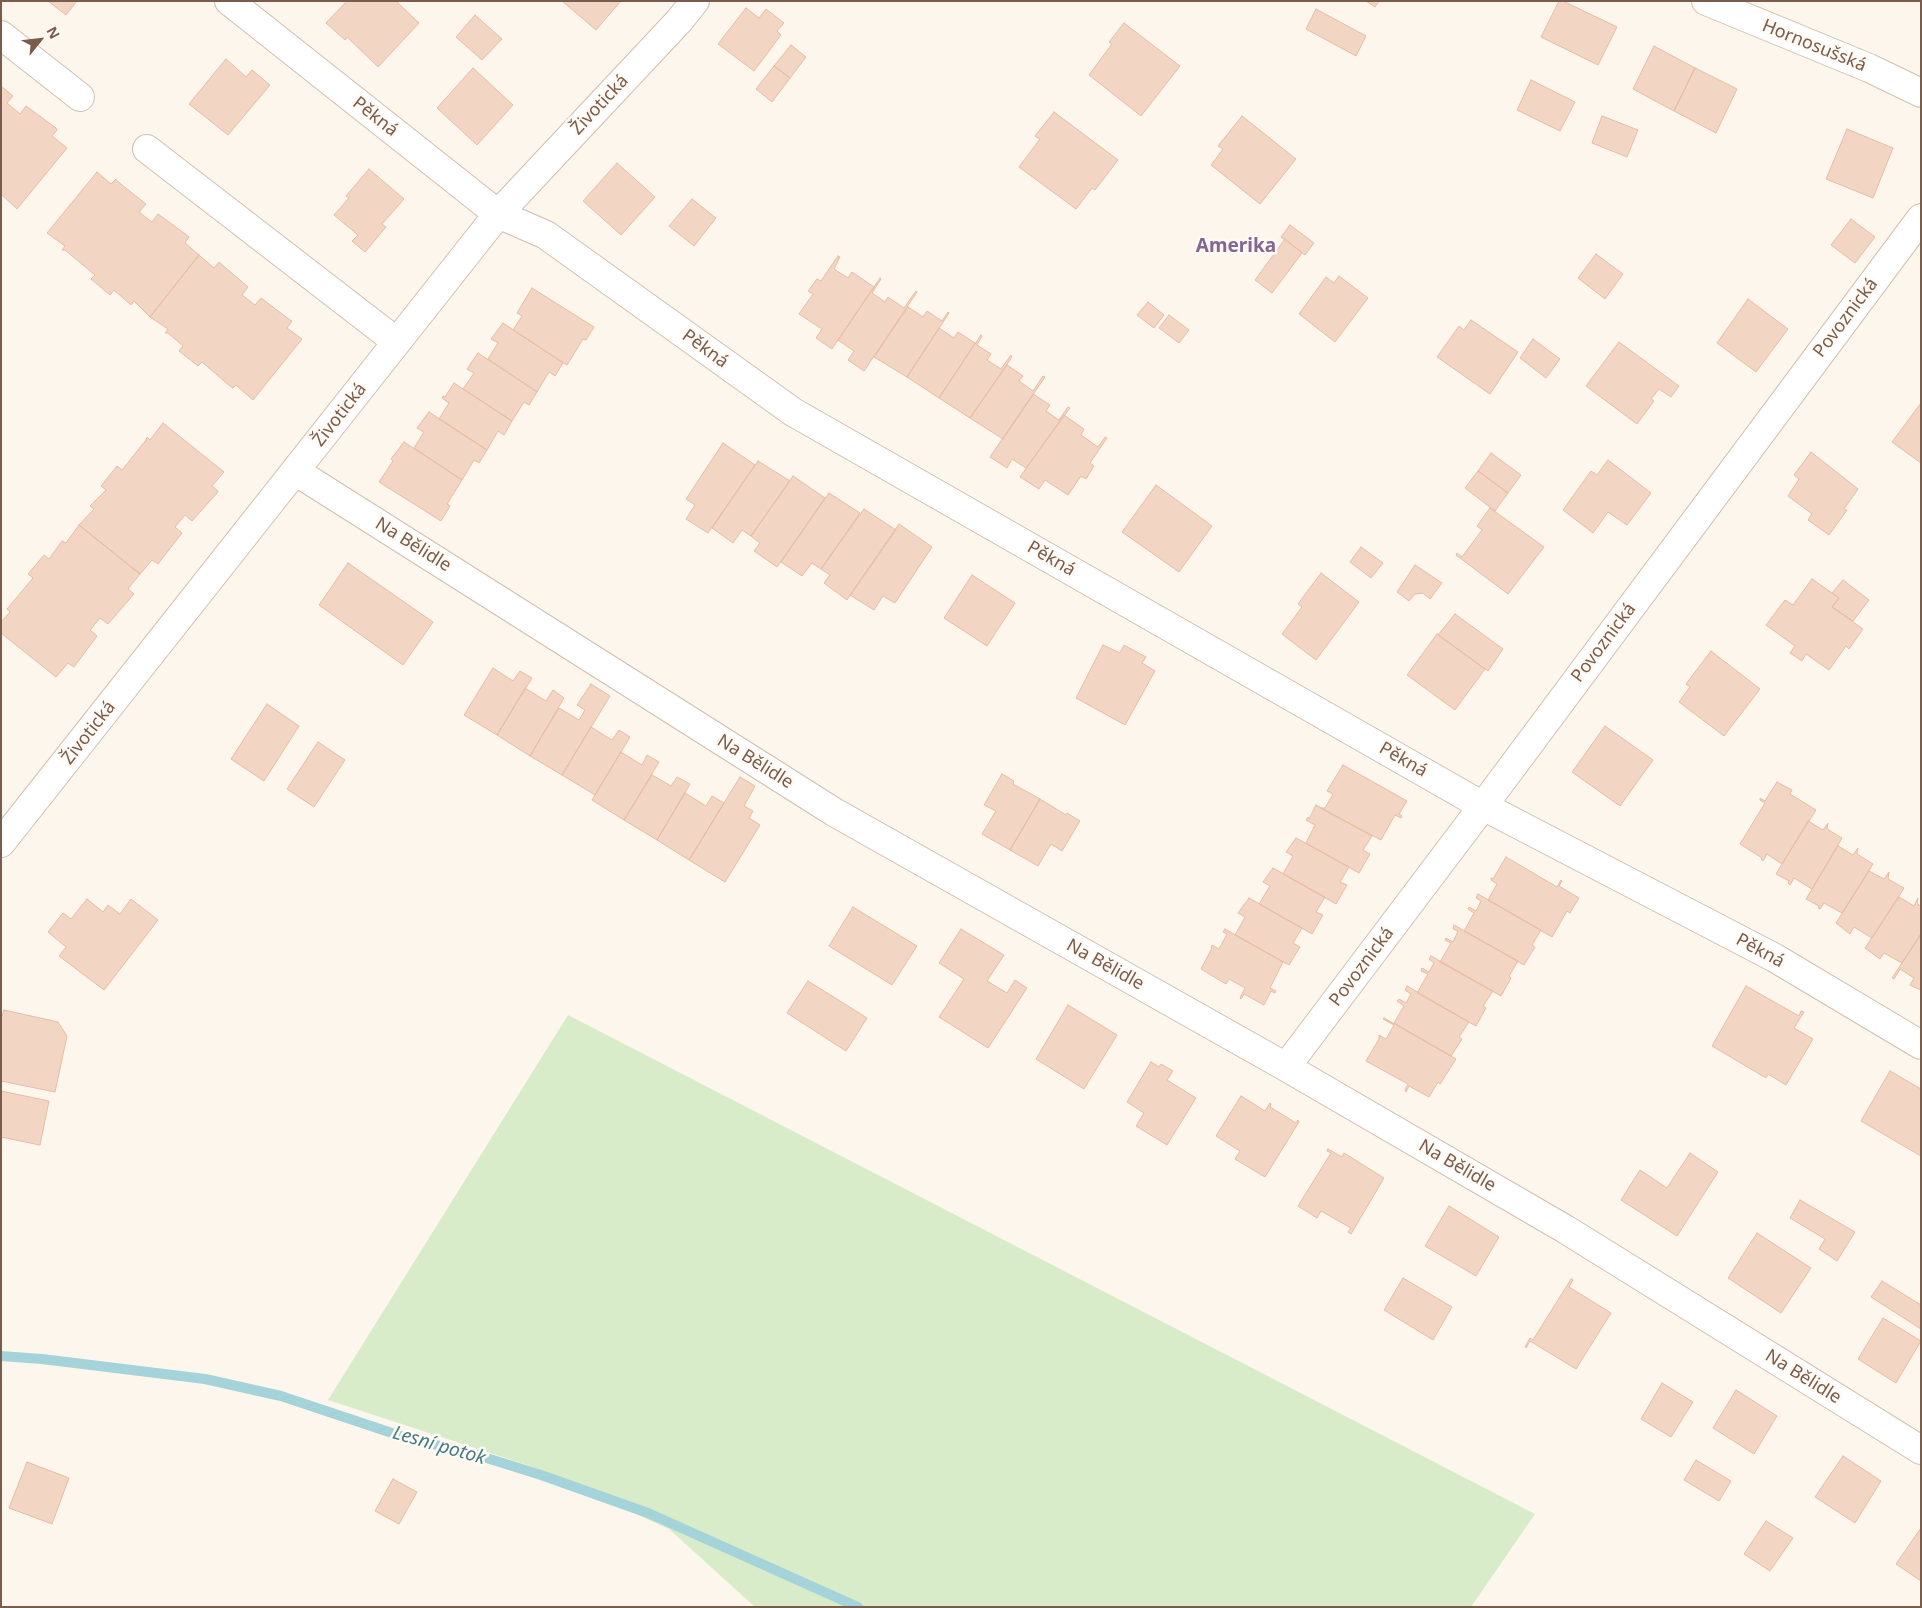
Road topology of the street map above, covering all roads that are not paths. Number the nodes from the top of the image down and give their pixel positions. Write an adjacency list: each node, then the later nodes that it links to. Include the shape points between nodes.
1 (229, 1): 8 (street, Pěkná)
2 (695, 1): 8 (street, Životická)
3 (1706, 1): 5 (street, Hornosušská, via 1869,68)
4 (1, 35): 6 (street)
5 (1921, 93)
6 (80, 97)
7 (147, 148): 10 (street)
8 (498, 214): 10 (street, Životická); 12 (street, Pěkná, via 546,235 792,412)
9 (1921, 218): 12 (street, Povoznická)
10 (397, 342): 11 (street, Životická)
11 (295, 471): 13 (street, Životická); 15 (street, Na Bělidle, via 834,812)
12 (1483, 806): 14 (street, Pěkná, via 1774,958); 15 (street, Povoznická)
13 (1, 843)
14 (1921, 1045)
15 (1286, 1067): 16 (street, Na Bělidle, via 1565,1229)
16 (1921, 1450)

